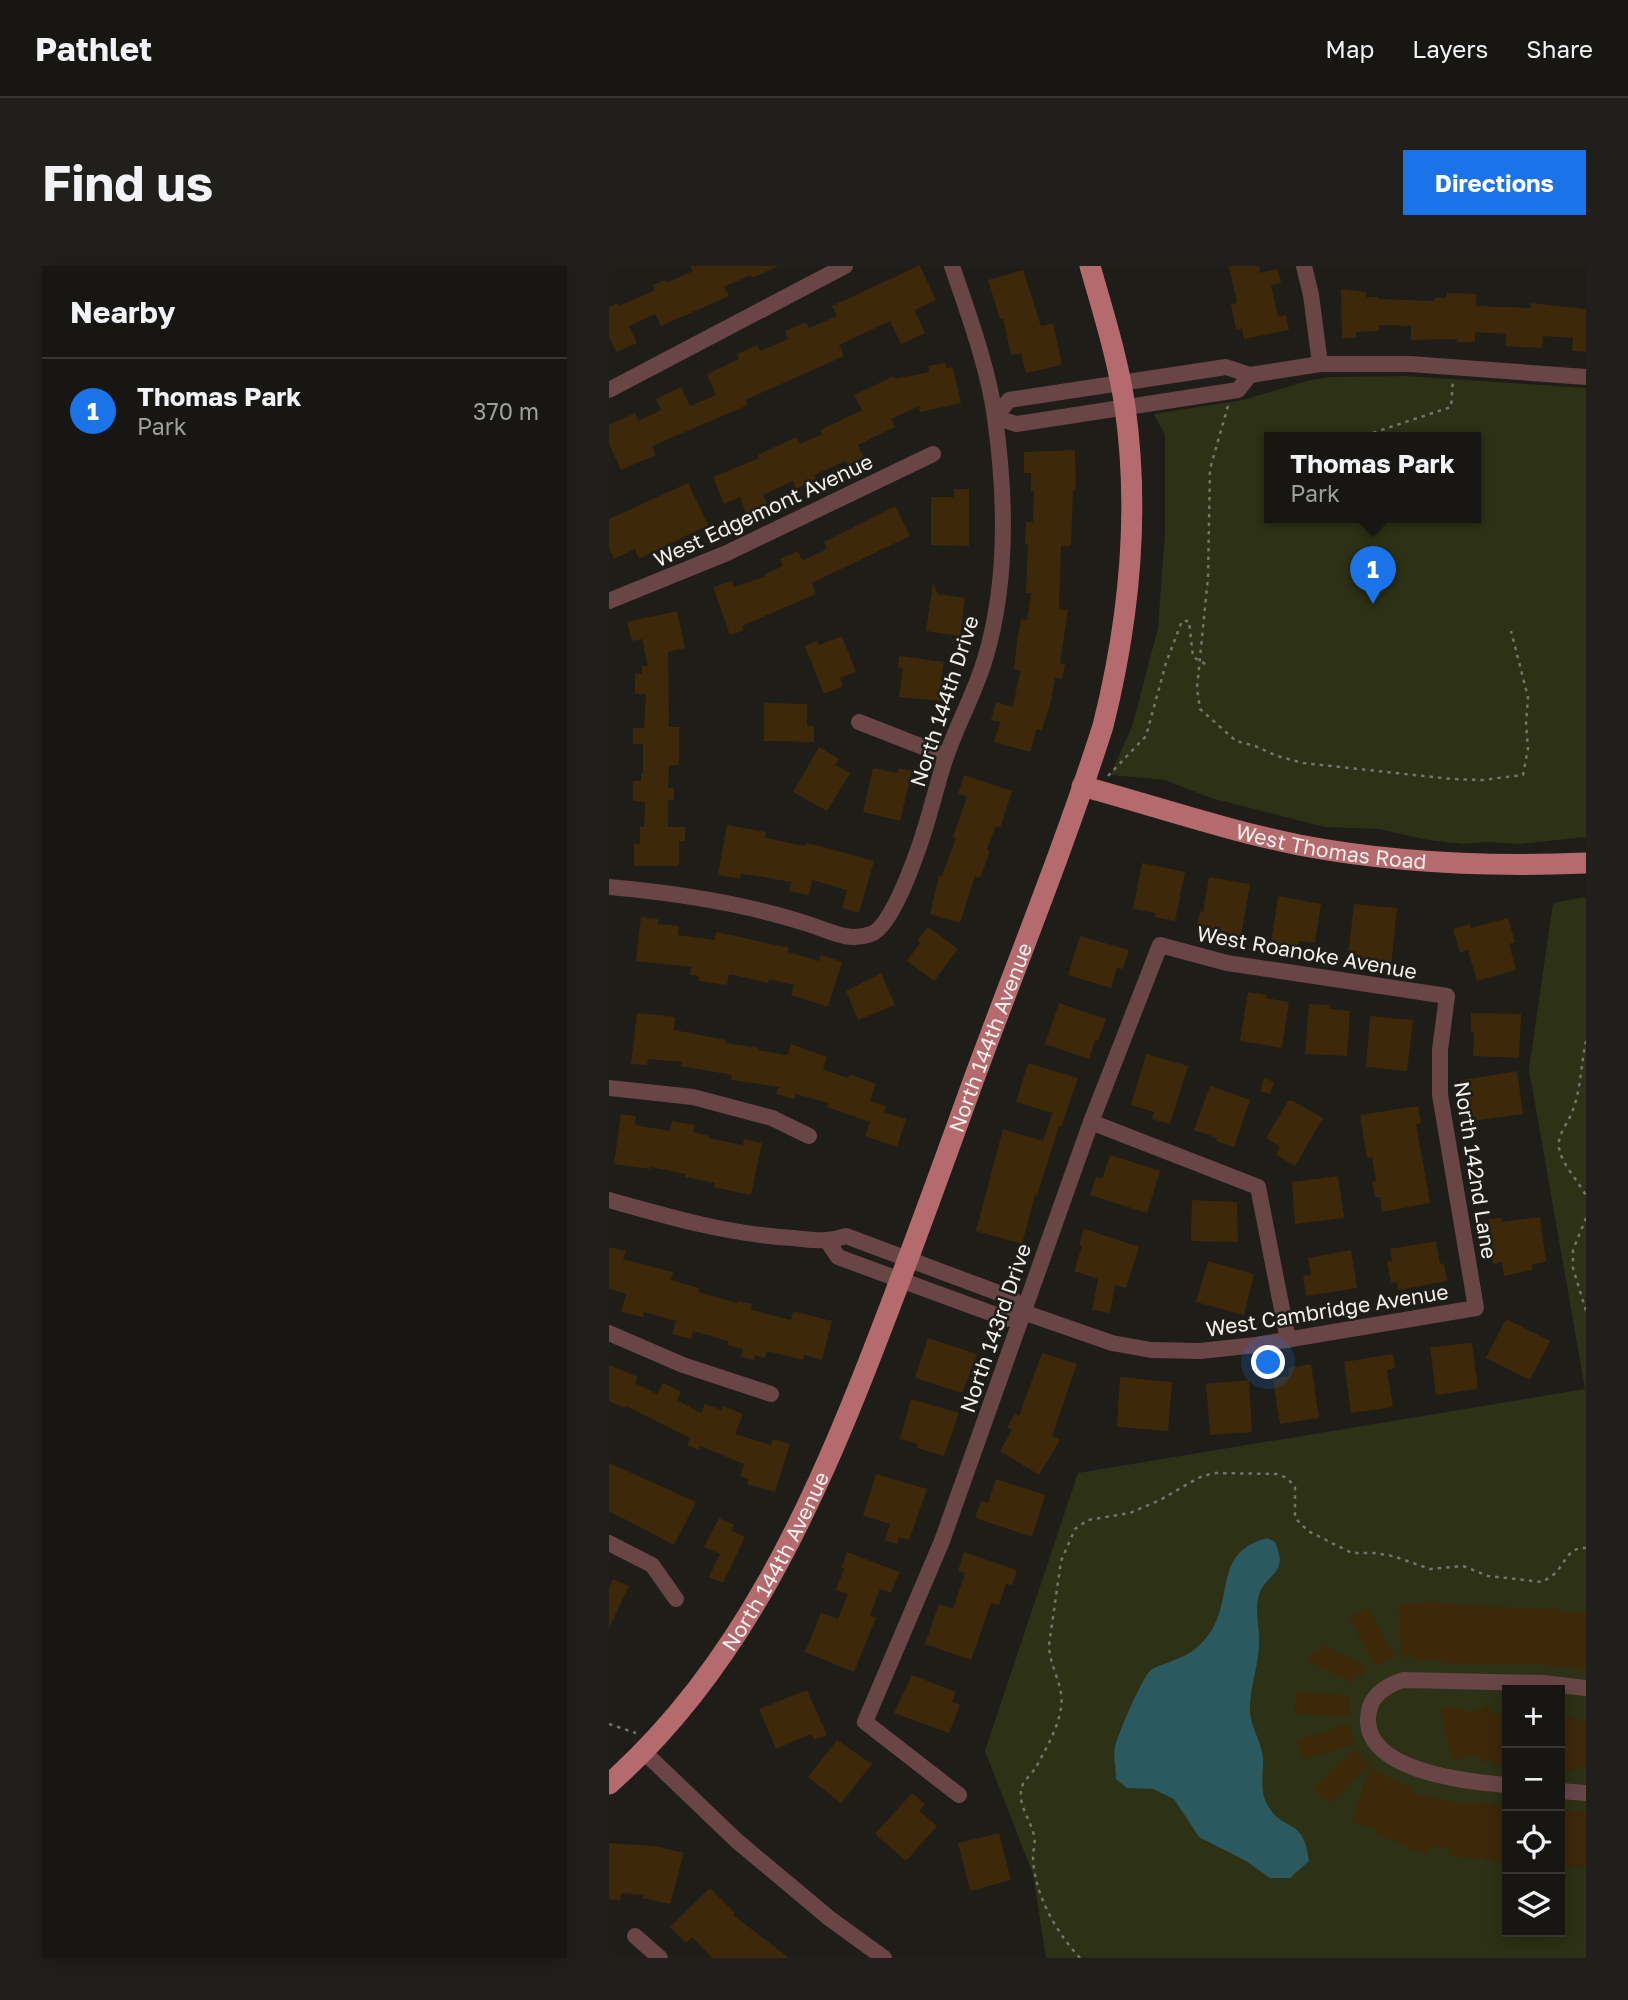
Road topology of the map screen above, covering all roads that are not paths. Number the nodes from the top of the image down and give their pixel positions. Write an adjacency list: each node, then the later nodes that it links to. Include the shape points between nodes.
1 (845, 266): 9 (street)
2 (953, 266): 11 (street, North 144th Drive)
3 (1090, 266): 8 (main road, North 144th Avenue)
4 (1304, 266): 5 (street)
5 (1320, 364): 6 (street); 7 (street, via 1410,364)
6 (1250, 375): 8 (street, via 1226,367); 10 (street, via 1238,390)
7 (1586, 377)
8 (1121, 384): 10 (main road, North 144th Avenue); 11 (street, via 1009,400)
9 (609, 390)
10 (1125, 407): 11 (street, via 1016,425); 16 (main road, North 144th Avenue, via 1129,587 1114,681)
11 (995, 417): 15 (street, North 144th Drive, via 1002,522 995,620 985,661)
12 (933, 454): 13 (street, West Edgemont Avenue, via 727,554)
13 (609, 601)
14 (859, 722): 15 (street)
15 (946, 756): 18 (street, North 144th Drive, via 915,859 887,920 875,933 854,939 785,916 702,897)
16 (1082, 786): 17 (main road, West Thomas Road, via 1298,845 1376,857 1460,864); 26 (main road, North 144th Avenue)
17 (1586, 863)
18 (609, 887)
19 (1160, 945): 20 (street, West Roanoke Avenue, via 1227,963); 22 (street, North 143rd Drive)
20 (1447, 996): 29 (street, North 142nd Lane, via 1440,1095)
21 (609, 1088): 23 (street, via 692,1097 772,1118)
22 (1091, 1122): 30 (street, North 143rd Drive); 32 (street, via 1258,1187)
23 (809, 1136)
24 (609, 1200): 25 (street, West Cambridge Avenue, via 712,1229)
25 (828, 1242): 26 (street, West Cambridge Avenue, via 838,1257); 26 (street, West Cambridge Avenue, via 846,1236)
26 (905, 1269): 27 (street, West Cambridge Avenue); 28 (street, West Cambridge Avenue); 37 (main road, North 144th Avenue, via 842,1430 795,1533 726,1651)
27 (981, 1287): 28 (street); 30 (street, West Cambridge Avenue, via 1012,1298)
28 (974, 1306): 30 (street, West Cambridge Avenue, via 1007,1319)
29 (1476, 1308): 32 (street, West Cambridge Avenue)
30 (1023, 1312): 32 (street, West Cambridge Avenue, via 1112,1343 1151,1350 1200,1351); 42 (street, North 143rd Drive, via 942,1541 865,1722)
31 (609, 1332): 33 (street, via 683,1365)
32 (1288, 1340)
33 (771, 1394)
34 (609, 1543): 35 (street, via 652,1565)
35 (676, 1600)
36 (1586, 1688): 39 (street, via 1403,1680 1375,1697 1368,1724 1385,1753 1439,1776)
37 (648, 1747): 38 (main road, North 144th Avenue); 45 (street, via 747,1850)
38 (609, 1784)
39 (1502, 1784)
40 (1565, 1791): 41 (street)
41 (1586, 1793)
42 (959, 1795)
43 (635, 1936): 44 (street)
44 (660, 1958)
45 (884, 1958)

